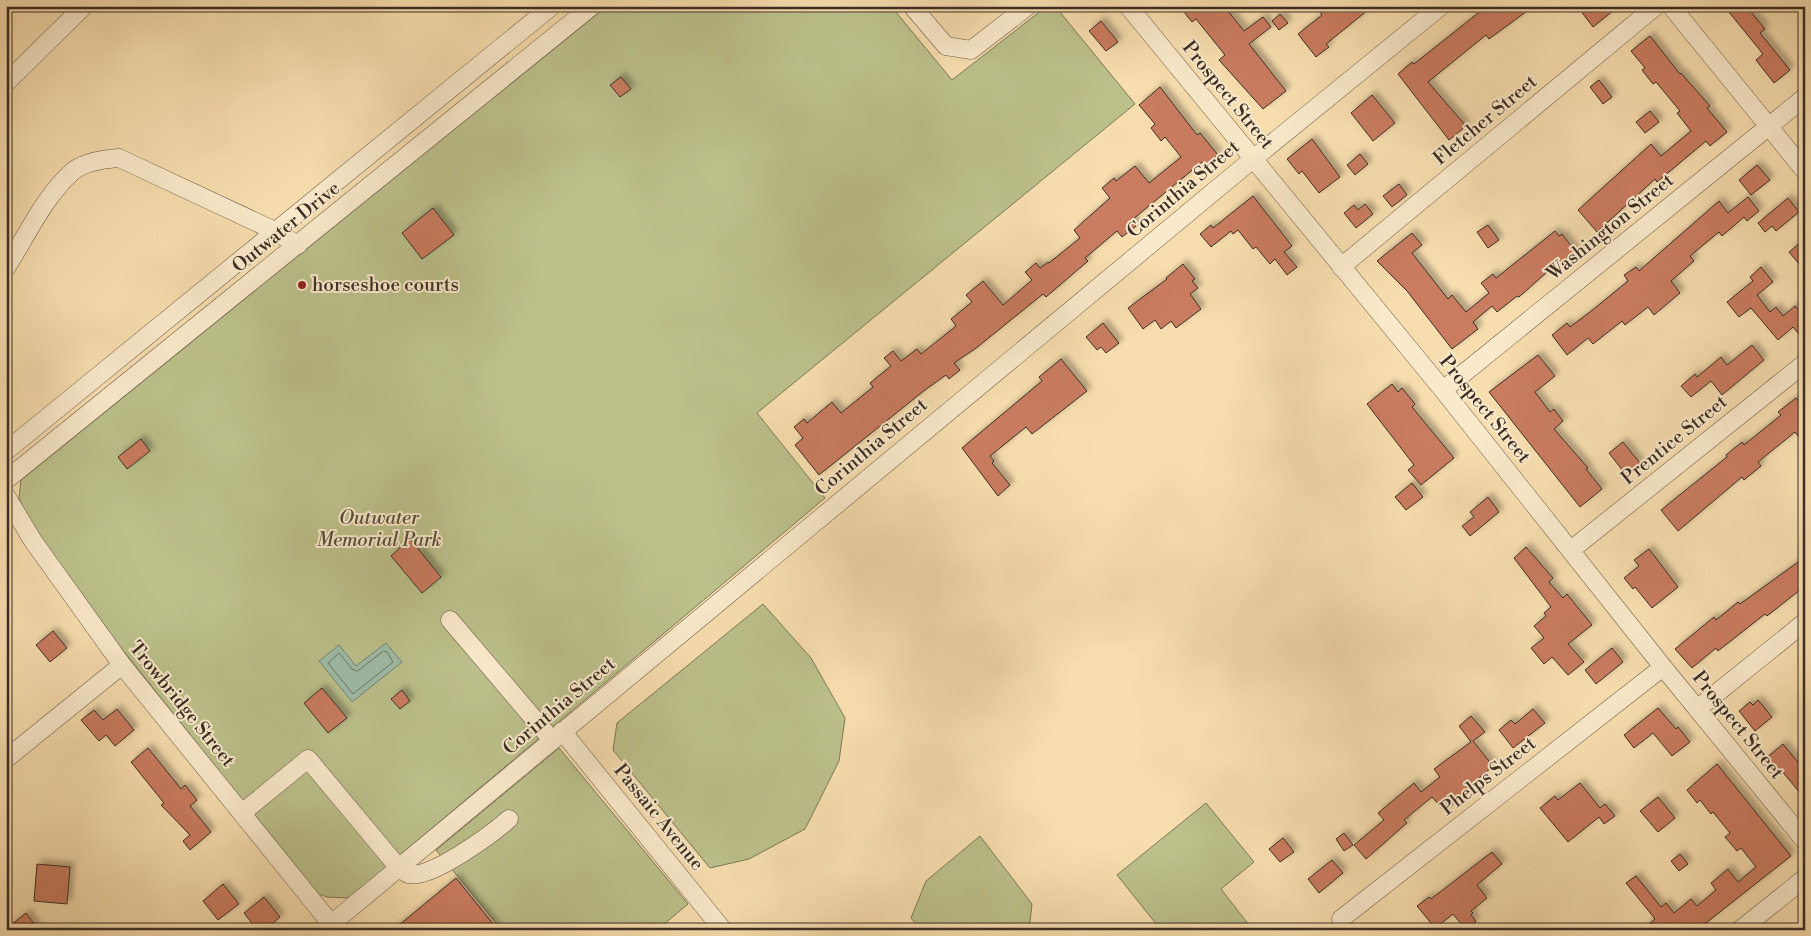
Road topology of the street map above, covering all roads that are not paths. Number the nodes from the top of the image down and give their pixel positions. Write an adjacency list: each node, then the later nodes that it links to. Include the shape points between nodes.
1 (84, 6): 10 (street)
2 (552, 6): 15 (street, Outwater Drive)
3 (592, 6): 16 (street, Outwater Drive)
4 (912, 6): 5 (street, via 946,46 970,50)
5 (1028, 6)
6 (1128, 6): 13 (street, Prospect Street)
7 (1441, 6): 13 (street, Corinthia Street)
8 (1656, 6): 17 (street, Fletcher Street)
9 (1671, 6): 12 (street)
10 (6, 84)
11 (1805, 97): 12 (street, Washington Street)
12 (1768, 125): 14 (street); 20 (street, Washington Street)
13 (1253, 159): 17 (street, Prospect Street); 30 (street, Corinthia Street)
14 (1805, 172)
15 (275, 231): 16 (street); 18 (street, via 119,158 105,159 72,171 54,192); 21 (street, Outwater Drive)
16 (298, 245): 22 (street, Outwater Drive)
17 (1341, 267): 20 (street, Prospect Street)
18 (6, 268)
19 (1805, 363): 24 (street, Prentice Street)
20 (1443, 390): 24 (street, Prospect Street)
21 (6, 451)
22 (6, 480)
23 (6, 496): 27 (street, Trowbridge Street, via 33,541)
24 (1571, 550): 28 (street, Prospect Street)
25 (450, 620): 30 (street, Passaic Avenue)
26 (1805, 622): 29 (street)
27 (122, 665): 31 (street); 32 (street, Trowbridge Street)
28 (1663, 667): 29 (street, Prospect Street); 37 (street, Phelps Street)
29 (1697, 709): 34 (street, Prospect Street)
30 (557, 736): 35 (street, Corinthia Street); 39 (street, Passaic Avenue)
31 (6, 759)
32 (242, 813): 35 (street, via 308,758); 38 (street, Trowbridge Street)
33 (510, 819): 35 (street, via 480,843 420,874 409,874)
34 (1805, 840)
35 (398, 867): 38 (street, Corinthia Street)
36 (1805, 878): 40 (street)
37 (1340, 919)
38 (330, 928)
39 (723, 930)
40 (1740, 930)

